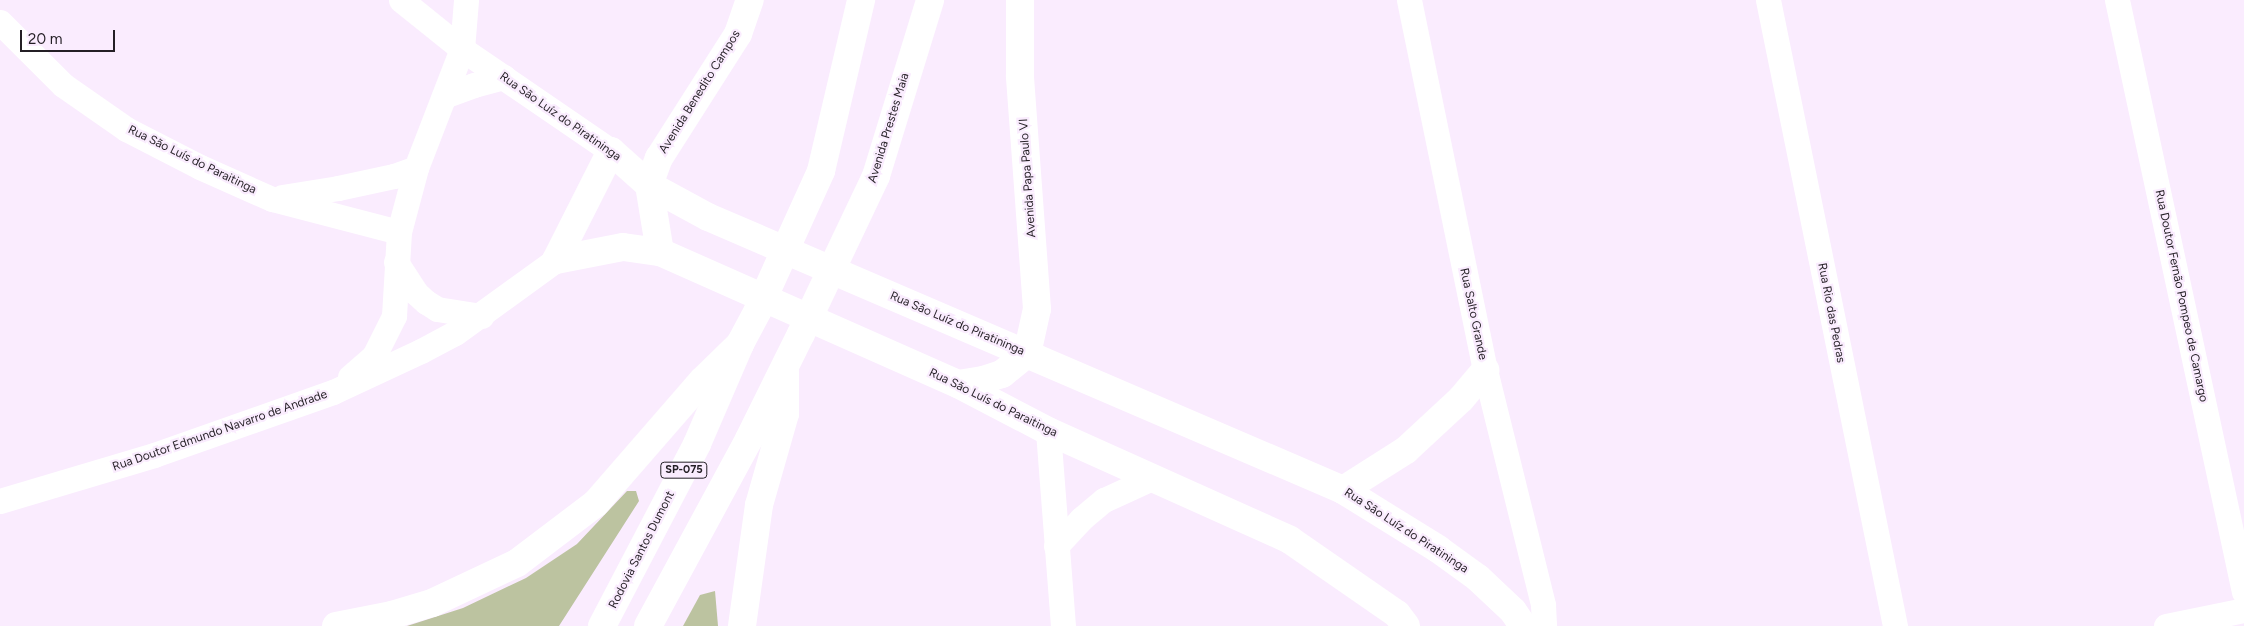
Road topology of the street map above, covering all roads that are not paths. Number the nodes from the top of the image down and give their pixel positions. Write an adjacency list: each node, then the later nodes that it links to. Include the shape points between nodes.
1 (401, 0): 11 (street, Rua São Luíz do Piratininga)
2 (466, 0): 11 (street)
3 (750, 0): 16 (main road, Avenida Benedito Campos, via 738,34 659,158)
4 (861, 0): 23 (main road, Rodovia Santos Dumont / SP-075, via 821,171)
5 (1020, 0): 24 (main road, Avenida Papa Paulo VI, via 1020,76 1037,309)
6 (1409, 0): 26 (street, Rua Salto Grande)
7 (1768, 0): 44 (street, Rua Rio das Pedras)
8 (2117, 0): 34 (street, Rua Doutor Fernão Pompeo de Camargo)
9 (930, 1): 25 (main road, Avenida Prestes Maia / SP-075, via 876,176)
10 (0, 22): 17 (street, Rua São Luís do Paraitinga, via 63,85 126,129)
11 (462, 49): 12 (street, Rua São Luíz do Piratininga); 13 (street)
12 (504, 77): 13 (street); 14 (street, Rua São Luíz do Piratininga)
13 (444, 96): 15 (street)
14 (611, 151): 16 (main road, Rua São Luíz do Piratininga); 20 (main road)
15 (416, 168): 17 (street, Rua São Luís do Paraitinga, via 394,176); 18 (street)
16 (649, 184): 19 (main road); 24 (main road, Rua São Luíz do Piratininga, via 708,217)
17 (272, 199): 18 (street, Rua São Luís do Paraitinga)
18 (399, 232): 21 (street)
19 (660, 252): 20 (main road, Rua São Luís do Paraitinga, via 623,247); 27 (main road, Rua São Luís do Paraitinga)
20 (556, 260): 22 (street, Rua Doutor Edmundo Navarro de Andrade)
21 (396, 262): 22 (street, via 416,293 426,302 437,309); 28 (street, via 394,316 386,335 374,356)
22 (480, 316): 28 (street, Rua Doutor Edmundo Navarro de Andrade, via 421,352)
23 (740, 344): 36 (main road, via 702,381 596,502 517,564 432,603); 37 (main road, Rodovia Santos Dumont / SP-075, via 697,444)
24 (1028, 354): 27 (main road, via 1002,374); 31 (main road, Rua São Luíz do Piratininga)
25 (785, 366): 38 (main road, SP-075); 39 (main road, via 785,414 759,505)
26 (1485, 370): 31 (main road, via 1461,399 1414,444); 43 (street, Rua Salto Grande, via 1543,605)
27 (958, 384): 29 (main road, Rua São Luís do Paraitinga)
28 (333, 392): 32 (street, Rua Doutor Edmundo Navarro de Andrade, via 154,455)
29 (1048, 431): 30 (main road, Rua São Luís do Paraitinga); 33 (street)
30 (1152, 478): 33 (street, via 1104,500); 41 (main road, Rua São Luís do Paraitinga, via 1290,540 1397,614)
31 (1343, 490): 42 (main road, Rua São Luíz do Piratininga, via 1478,578 1513,611)
32 (0, 501)
33 (1056, 546): 40 (street)
34 (2244, 592)
35 (2244, 610): 45 (street)
36 (336, 626)
37 (602, 626)
38 (648, 626)
39 (742, 626)
40 (1063, 626)
41 (1406, 626)
42 (1523, 626)
43 (1544, 626)
44 (1895, 626)
45 (2166, 626)

